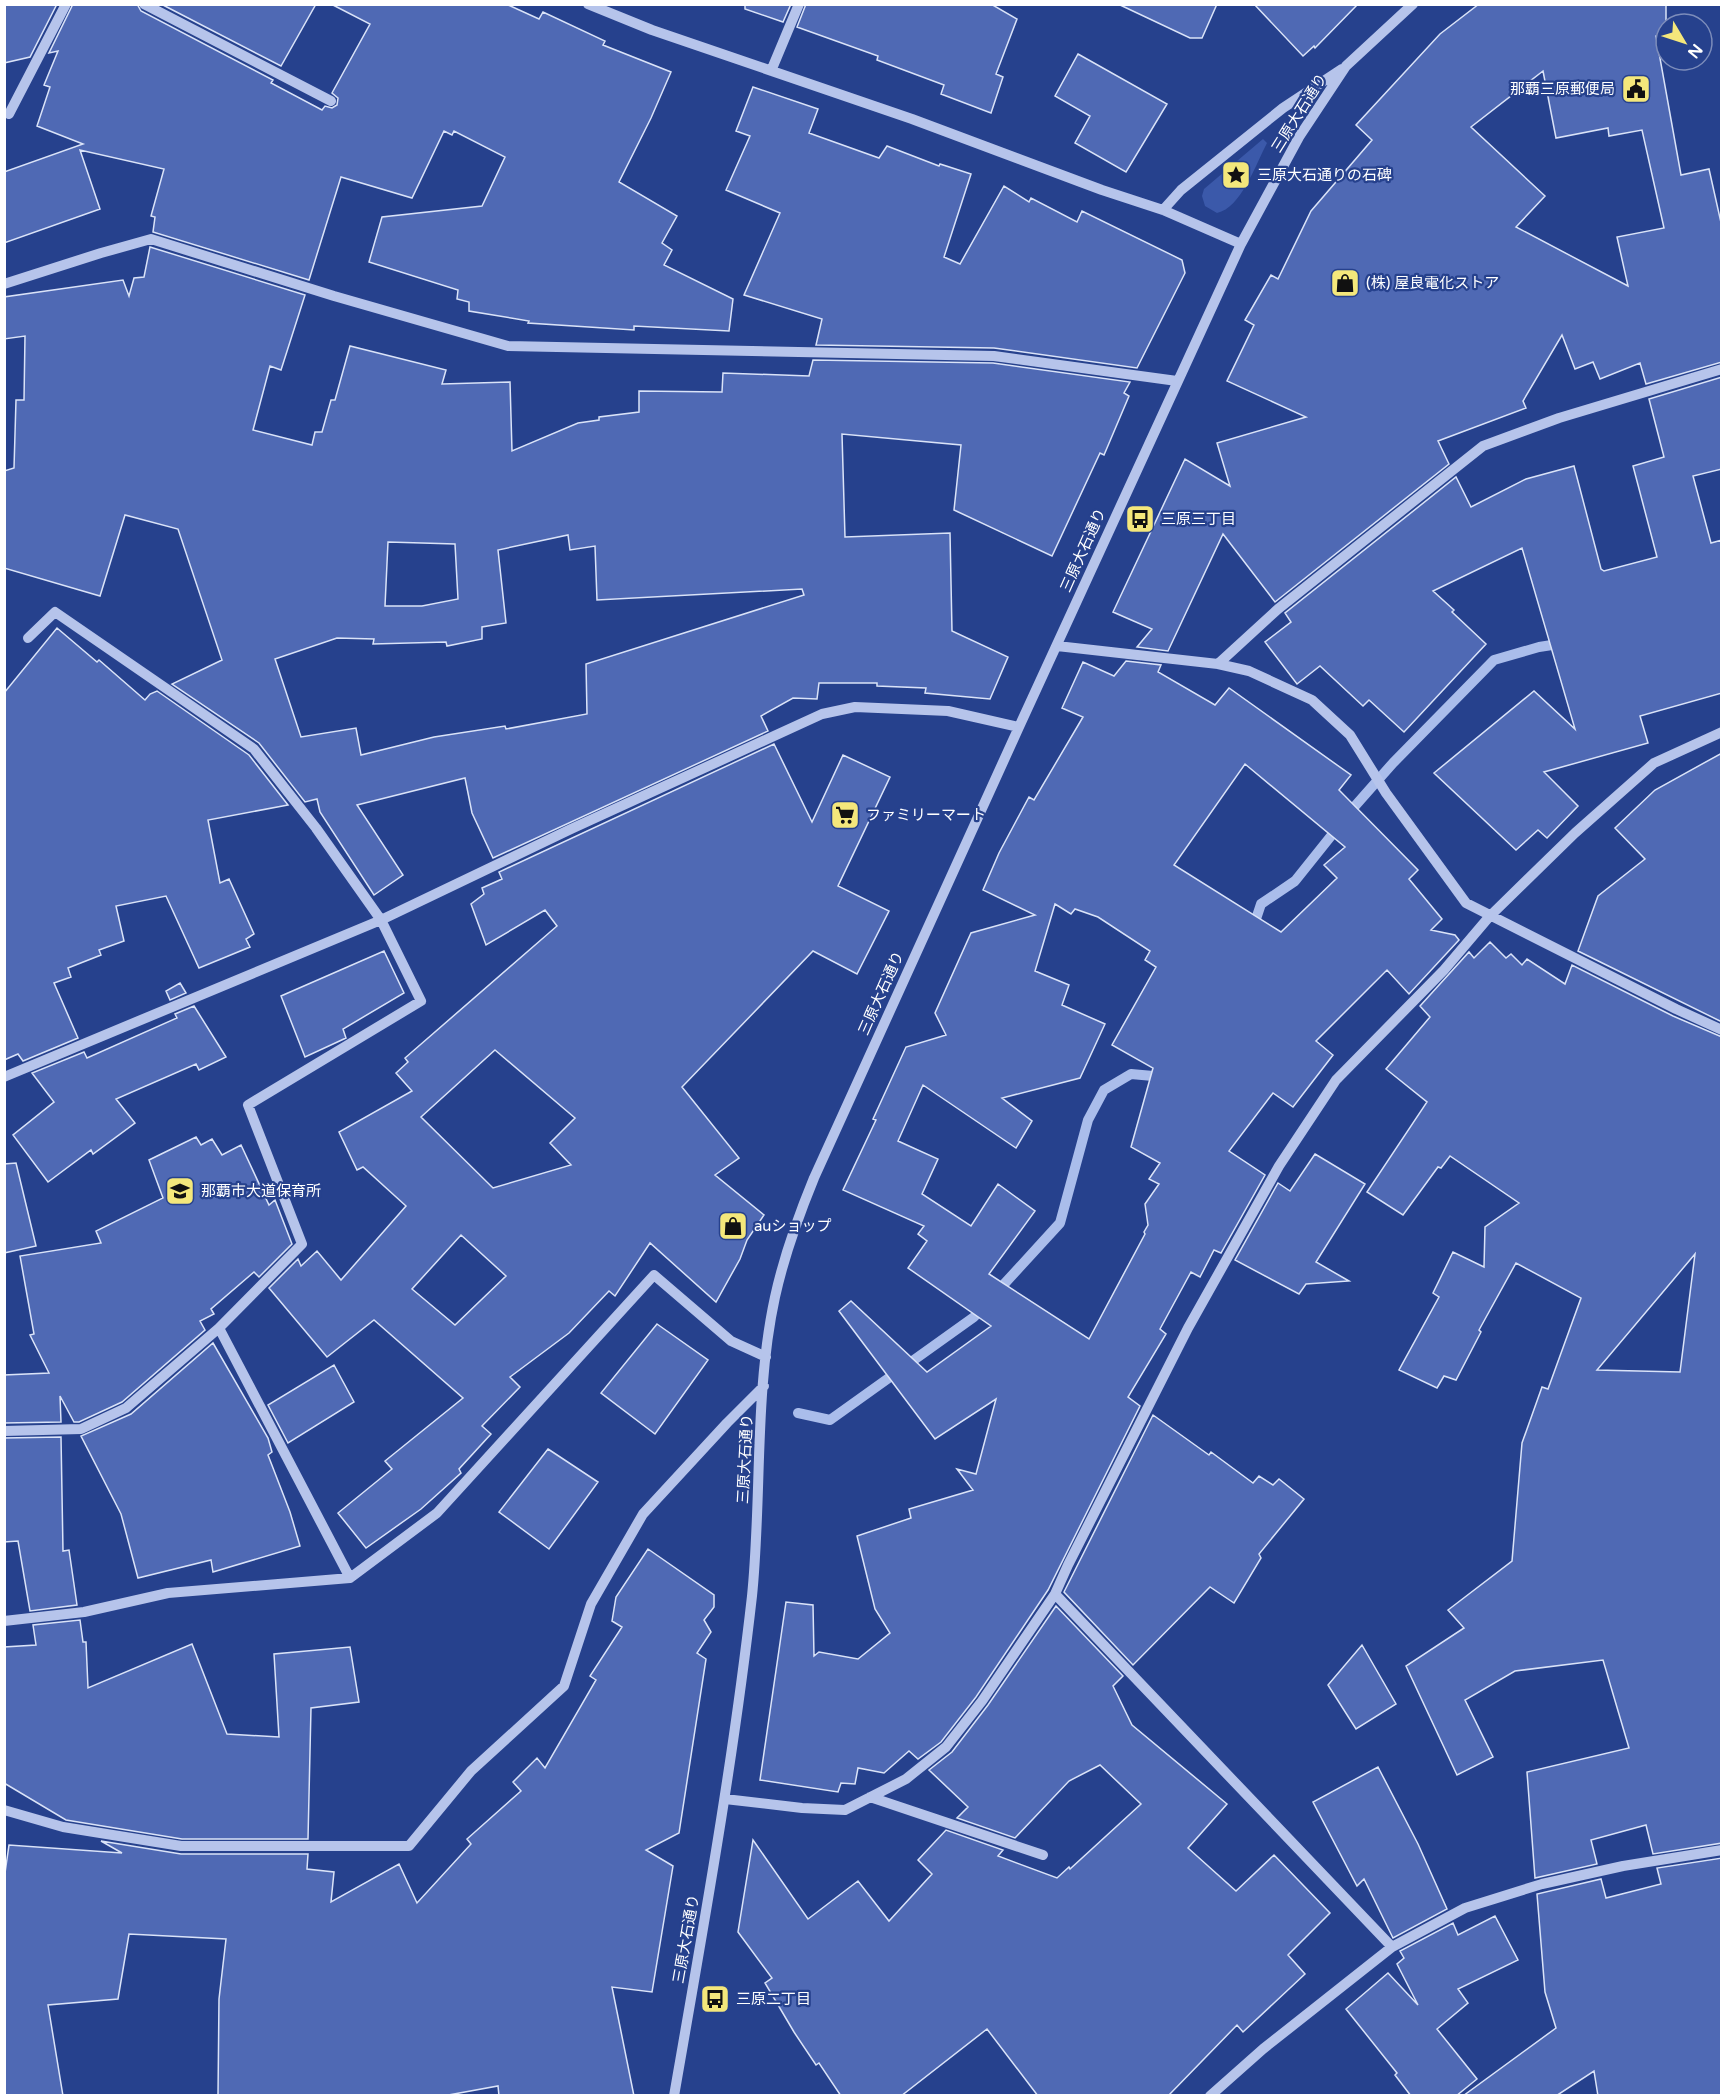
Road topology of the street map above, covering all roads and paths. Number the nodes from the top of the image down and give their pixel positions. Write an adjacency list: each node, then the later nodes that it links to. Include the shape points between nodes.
1 (66, 4): 9 (street)
2 (144, 4): 8 (street)
3 (588, 4): 7 (street)
4 (800, 4): 7 (street)
5 (1410, 5): 6 (street, 三原大石通り)
6 (1346, 66): 10 (street, via 1283,108 1181,190); 11 (street, 三原大石通り, via 1299,137)
7 (771, 71): 10 (street)
8 (331, 101)
9 (9, 114)
10 (1163, 210): 11 (street)
11 (1241, 244): 14 (street, 三原大石通り)
12 (4, 284): 14 (street, via 151,239 508,346 994,356)
13 (1722, 369): 17 (street, via 1559,418 1483,446 1278,609)
14 (1177, 381): 16 (street, 三原大石通り)
15 (28, 638): 21 (street, via 55,612 254,749)
16 (1057, 646): 17 (street); 18 (street, 三原大石通り)
17 (1218, 664): 20 (street, via 1249,671 1312,700 1350,735 1466,903)
18 (1018, 727): 21 (street, via 948,711 855,707 822,714); 25 (street, 三原大石通り, via 800,1212 774,1299)
19 (1722, 732): 20 (street, via 1654,763)
20 (1489, 917): 22 (street); 29 (street, via 1336,1080 1286,1157 1188,1328)
21 (381, 920): 23 (street); 24 (street, via 421,1001 248,1105 302,1244)
22 (1722, 1030)
23 (4, 1077)
24 (219, 1328): 27 (street, via 126,1408 81,1429); 28 (street)
25 (766, 1357): 26 (street, 三原大石通り); 28 (street, via 731,1341 654,1275 437,1514)
26 (764, 1386): 32 (street, 三原大石通り, via 755,1568); 33 (street, via 643,1514 591,1604 564,1686 471,1771 409,1846 181,1846 63,1827)
27 (4, 1431)
28 (350, 1578): 30 (street, via 168,1593 84,1612)
29 (1055, 1594): 31 (street, via 946,1747 906,1779); 36 (street)
30 (4, 1621)
31 (870, 1797): 32 (street, via 845,1810); 35 (street)
32 (725, 1799): 37 (street, 三原大石通り)
33 (4, 1810)
34 (1722, 1850): 36 (street, via 1542,1884 1465,1908)
35 (1043, 1855)
36 (1392, 1947): 38 (street)
37 (674, 2096)
38 (1210, 2096)

